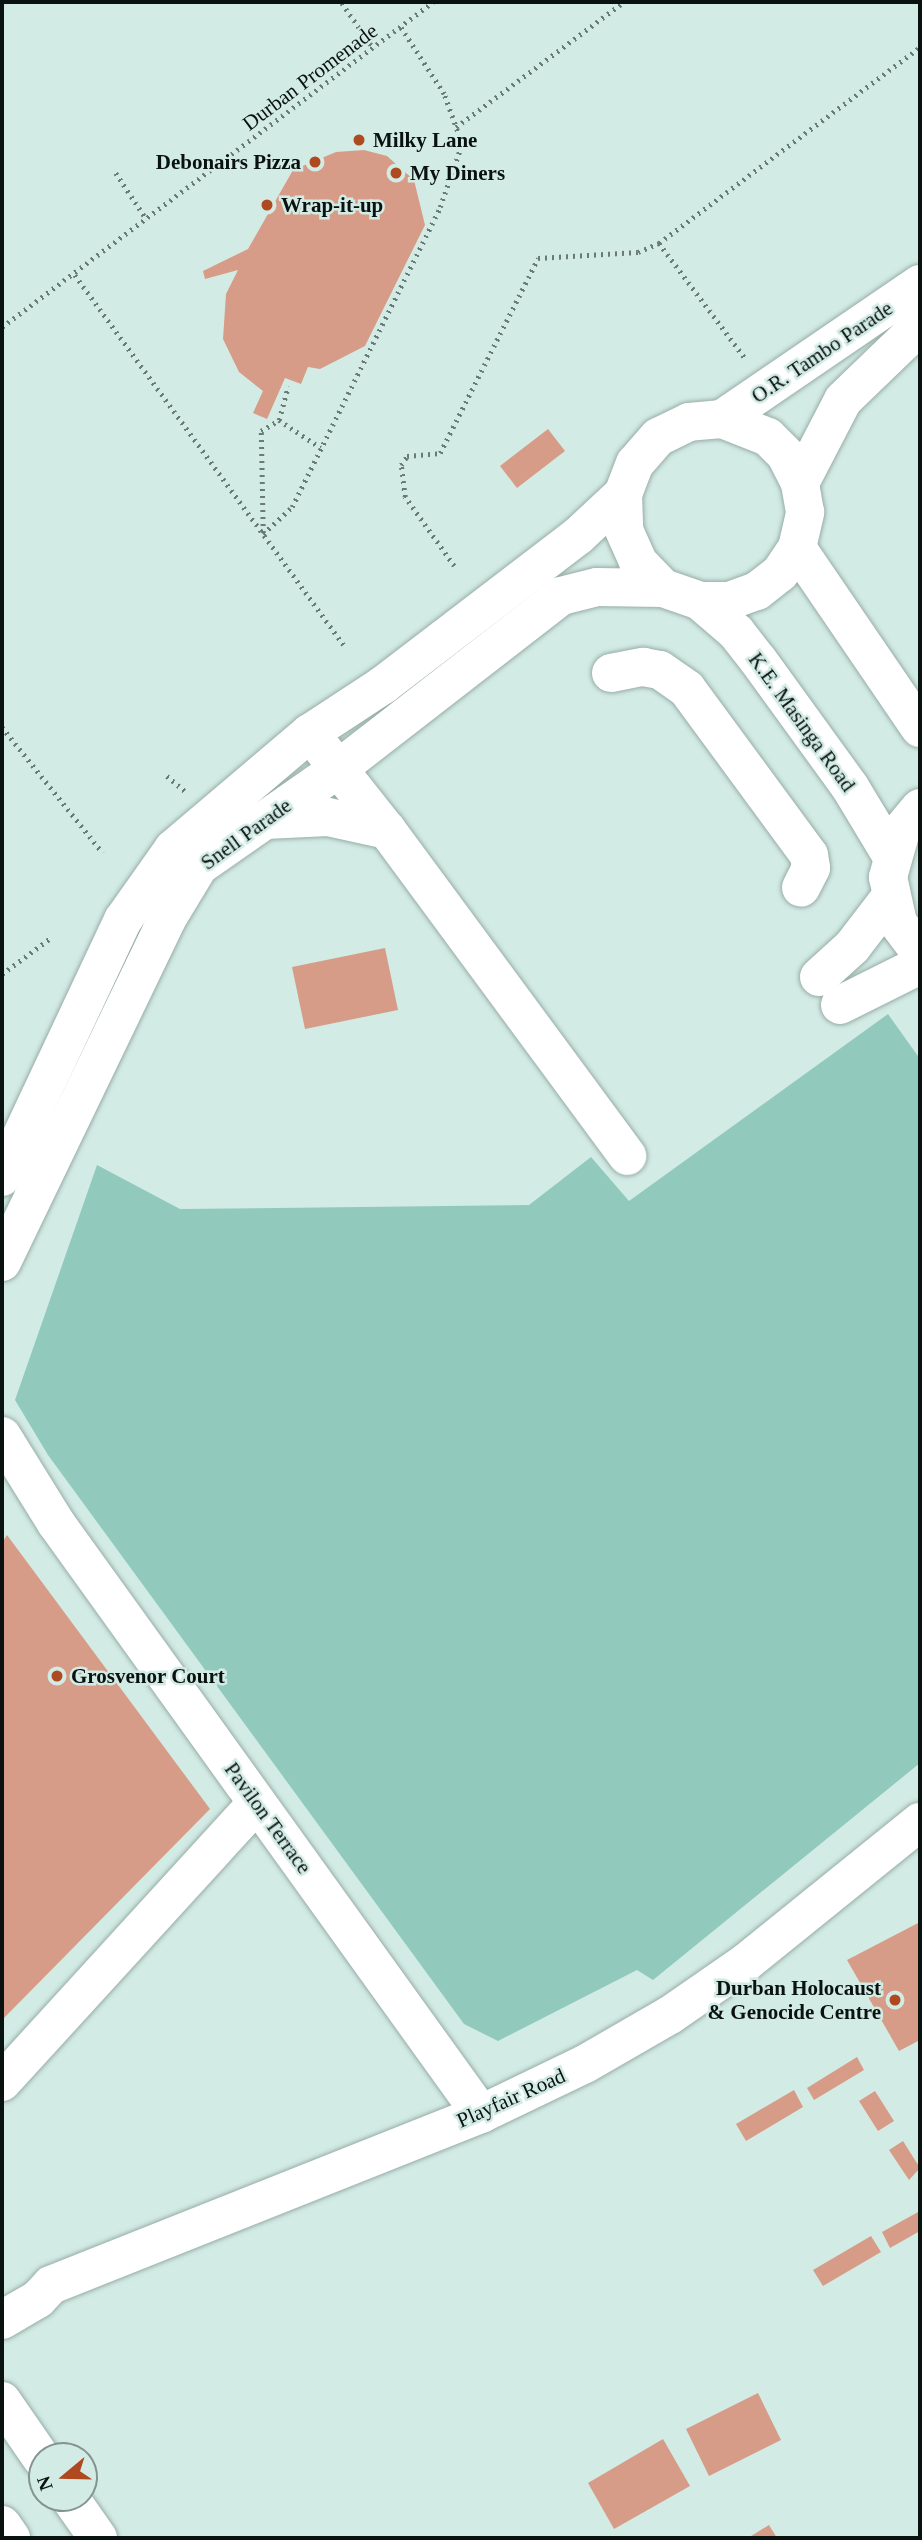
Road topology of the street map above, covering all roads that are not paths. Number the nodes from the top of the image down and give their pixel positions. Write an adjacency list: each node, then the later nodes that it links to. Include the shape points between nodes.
1 (920, 284): 3 (main road, O.R. Tambo Parade)
2 (920, 326): 4 (main road, O.R. Tambo Parade, via 843,400)
3 (722, 419): 4 (main road, O.R. Tambo Parade, via 768,437 786,455); 5 (main road, O.R. Tambo Parade, via 688,422 658,437 635,463)
4 (800, 483): 6 (main road, O.R. Tambo Parade, via 805,512)
5 (623, 494): 7 (main road, O.R. Tambo Parade, via 624,530 638,562); 13 (main road, Snell Parade, via 578,536 383,685)
6 (797, 548): 8 (main road, O.R. Tambo Parade, via 780,573 757,591 729,601); 9 (main road)
7 (663, 587): 8 (main road, O.R. Tambo Parade); 14 (main road, Snell Parade, via 583,588 561,596)
8 (700, 601): 18 (main road, K.E. Masinga Road, via 736,632 758,660 850,787)
9 (878, 669): 11 (main road); 12 (main road)
10 (611, 673): 19 (main road, via 652,668 687,689 809,855 811,868)
11 (920, 693)
12 (920, 728)
13 (310, 733): 14 (main road); 24 (main road, Snell Parade, via 211,813 153,873 124,920)
14 (338, 769): 16 (main road, Snell Parade); 17 (main road)
15 (920, 808): 18 (main road, via 901,831)
16 (264, 820): 17 (main road, via 328,817); 25 (main road, Snell Parade, via 213,854 188,881)
17 (387, 830): 23 (main road)
18 (891, 855): 20 (main road)
19 (801, 888)
20 (889, 899): 21 (main road, via 898,923); 22 (main road, via 852,947 830,991)
21 (920, 952)
22 (920, 965)
23 (627, 1156)
24 (2, 1177)
25 (2, 1262)
26 (2, 1436): 28 (main road, Pavilon Terrace)
27 (2, 1483): 28 (main road, Pavilon Terrace)
28 (56, 1522): 29 (main road, Pavilon Terrace)
29 (257, 1803): 31 (main road); 32 (main road, Pavilon Terrace)
30 (920, 1822): 32 (main road, Playfair Road, via 744,1963 670,2015 585,2064)
31 (2, 2082)
32 (481, 2114): 33 (main road, Playfair Road)
33 (51, 2285): 34 (main road, Playfair Road); 35 (main road, Playfair Road, via 30,2305)
34 (2, 2290)
35 (2, 2320)
36 (2, 2401): 37 (main road)
37 (30, 2442)
38 (80, 2512): 41 (main road)
39 (2, 2525): 40 (main road)
40 (11, 2538)
41 (98, 2538)

